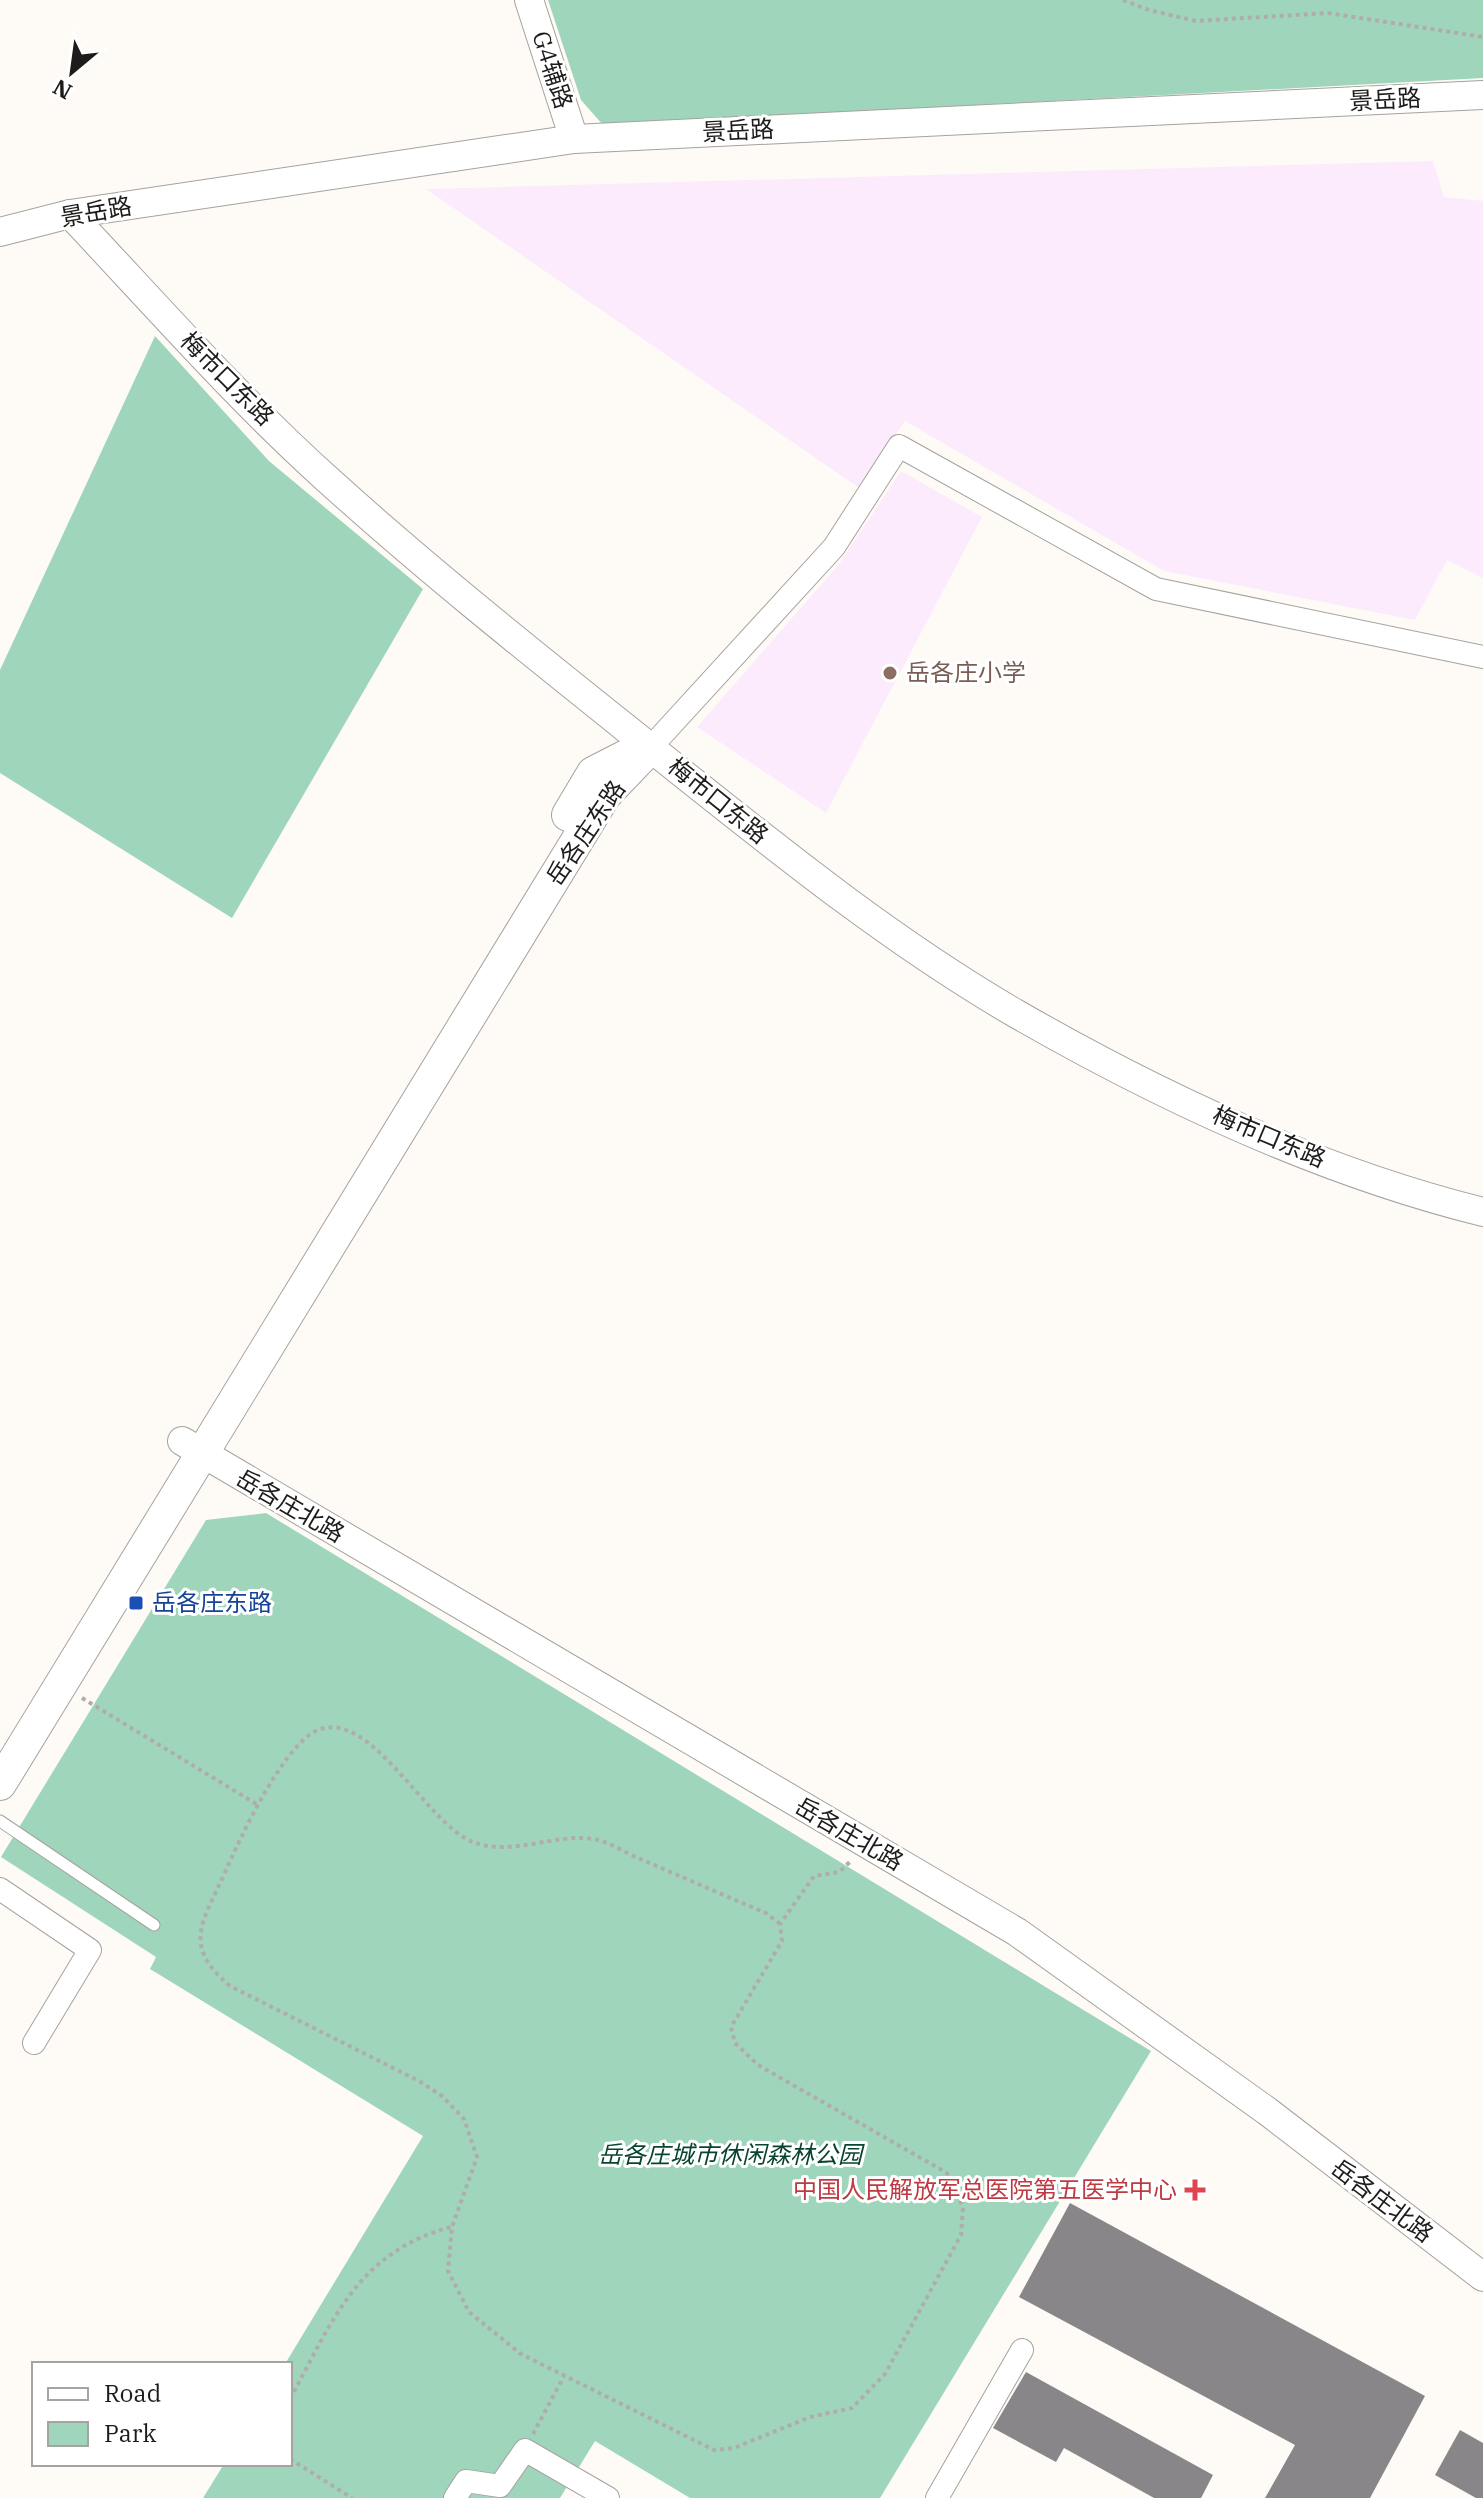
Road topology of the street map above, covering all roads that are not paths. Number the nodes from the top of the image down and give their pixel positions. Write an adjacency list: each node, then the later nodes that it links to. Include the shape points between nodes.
1 (529, 0): 3 (street, G4辅路)
2 (1483, 95): 3 (street, 景岳路)
3 (574, 139): 4 (street, 景岳路)
4 (70, 214): 5 (street, 景岳路); 7 (street, 梅市口东路, via 324,476 485,616)
5 (0, 232)
6 (1483, 657): 7 (street, via 1156,589 899,446 834,547)
7 (651, 747): 8 (street, 梅市口东路, via 770,844 1014,1012 1186,1101 1325,1162 1413,1195); 9 (main road, 岳各庄东路, via 605,795)
8 (1483, 1212)
9 (191, 1447): 10 (main road, 岳各庄东路); 11 (main road, 岳各庄东路); 16 (street, 岳各庄北路, via 1017,1932 1267,2111)
10 (0, 1744)
11 (0, 1784)
12 (0, 1821): 14 (lane)
13 (0, 1889): 15 (street, via 90,1950)
14 (154, 1925)
15 (34, 2043)
16 (1483, 2277)
17 (1022, 2350): 20 (street)
18 (455, 2498): 19 (street, via 466,2481 500,2486 525,2450)
19 (608, 2498)
20 (937, 2498)

